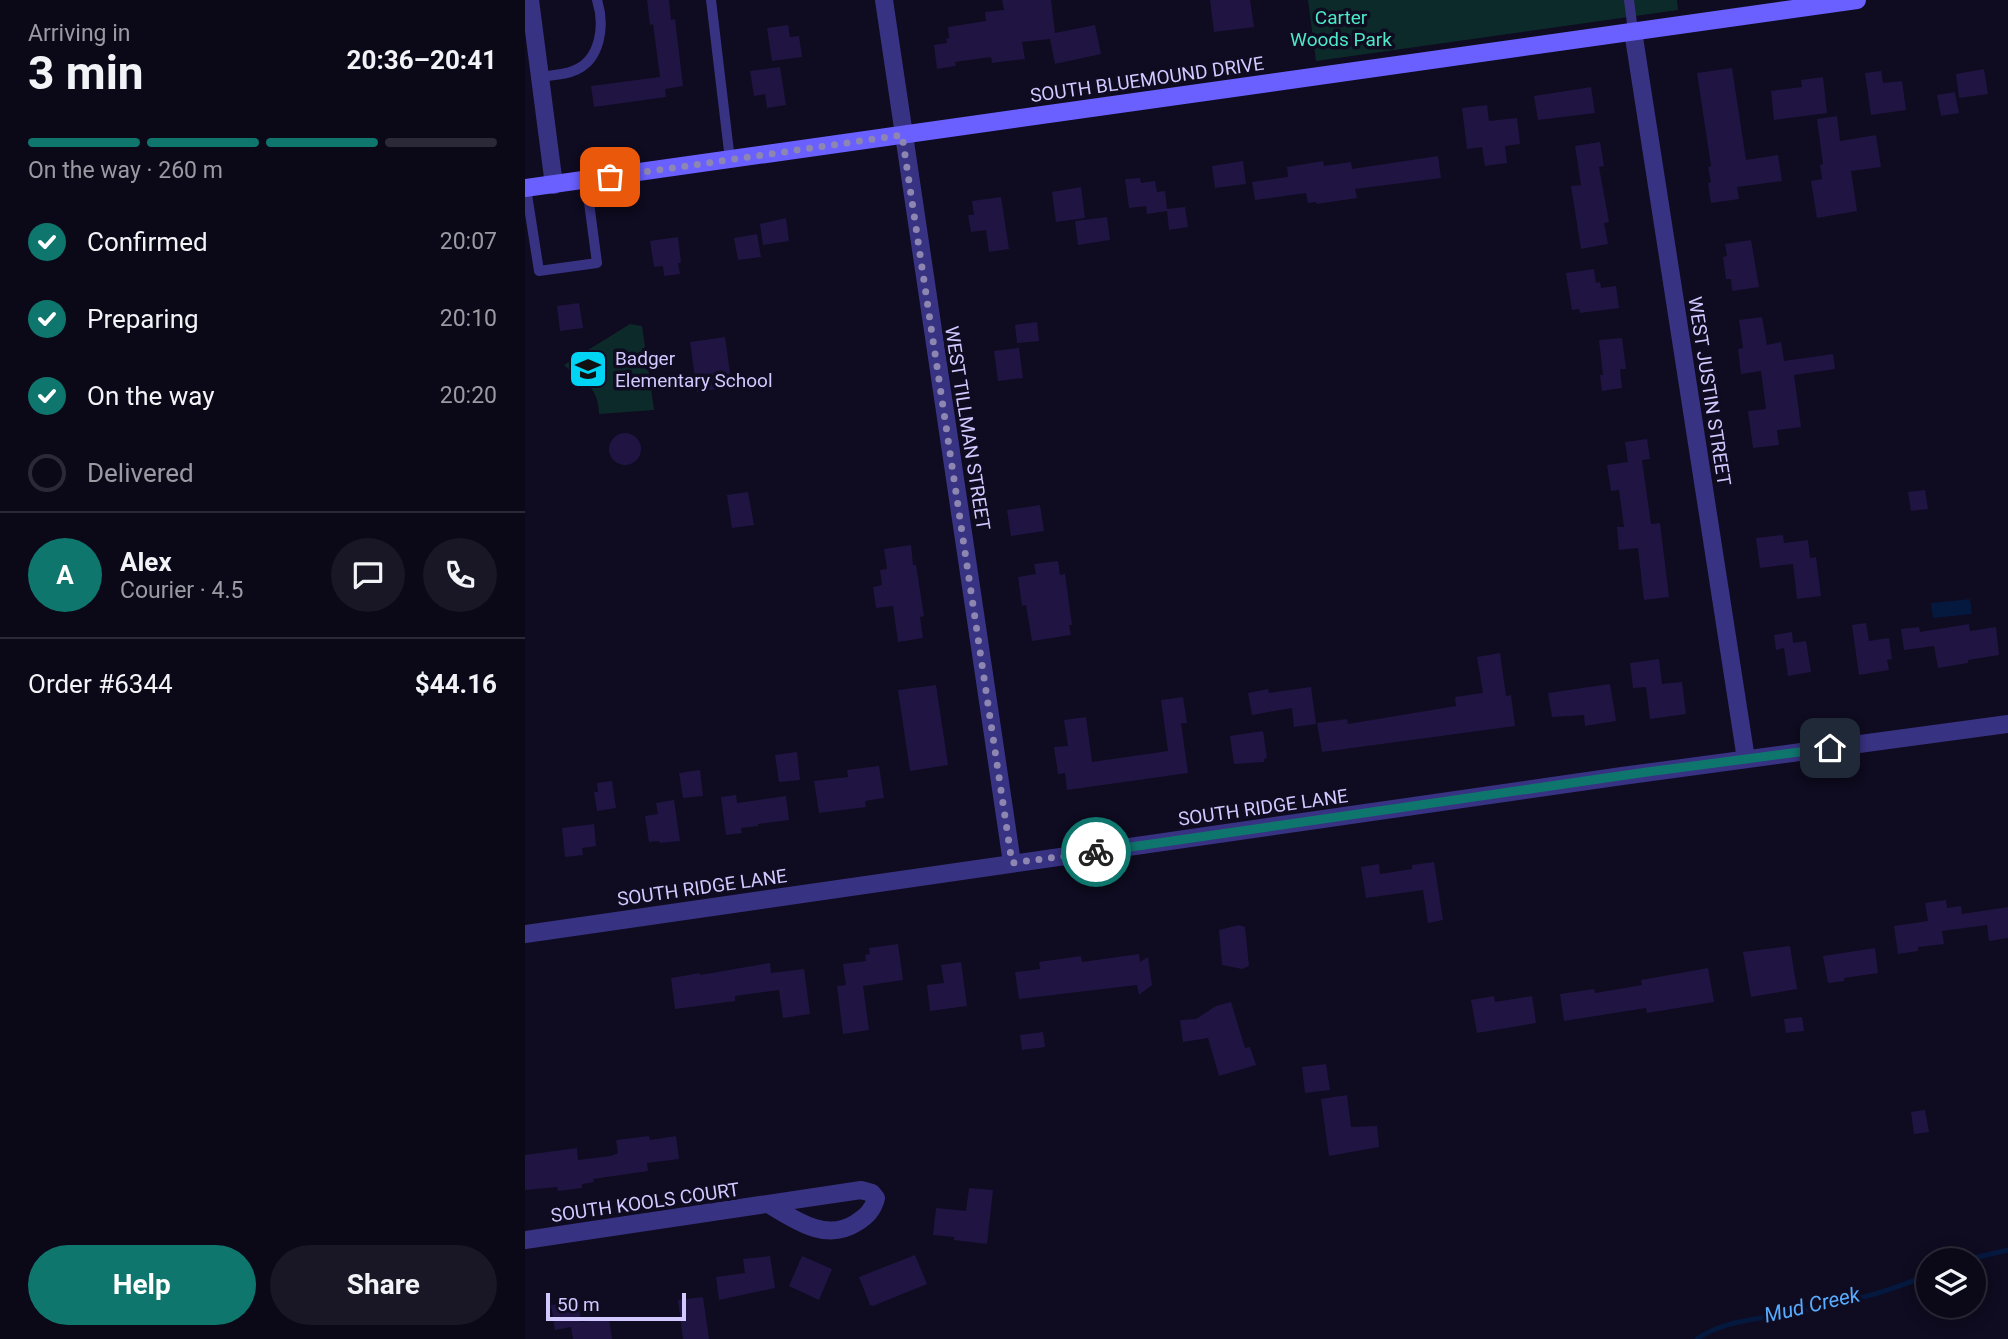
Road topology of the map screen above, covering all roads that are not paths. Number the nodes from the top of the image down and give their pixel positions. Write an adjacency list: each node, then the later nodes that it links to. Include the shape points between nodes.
1 (530, 0): 8 (street)
2 (597, 0): 8 (lane, via 600,38 590,59 573,71)
3 (711, 0): 10 (lane)
4 (884, 0): 9 (street, WEST TILLMAN STREET)
5 (1629, 0): 7 (lane)
6 (1857, 0): 7 (main road, SOUTH BLUEMOUND DRIVE)
7 (1633, 31): 9 (main road, SOUTH BLUEMOUND DRIVE); 15 (street, WEST JUSTIN STREET)
8 (540, 77): 12 (street)
9 (902, 135): 10 (main road, SOUTH BLUEMOUND DRIVE); 16 (street, WEST TILLMAN STREET)
10 (730, 160): 11 (main road, SOUTH BLUEMOUND DRIVE)
11 (586, 180): 12 (main road, SOUTH BLUEMOUND DRIVE); 13 (lane, via 597,263 539,271)
12 (554, 185): 13 (main road, SOUTH BLUEMOUND DRIVE)
13 (525, 188)
14 (2008, 724): 15 (street, SOUTH RIDGE LANE)
15 (1746, 758): 16 (street, SOUTH RIDGE LANE)
16 (1012, 863): 17 (street, SOUTH RIDGE LANE)
17 (525, 934)
18 (770, 1205): 18 (street, SOUTH KOOLS COURT, via 799,1222 840,1231 870,1213 876,1198 861,1191); 19 (street, SOUTH KOOLS COURT)
19 (525, 1240)

